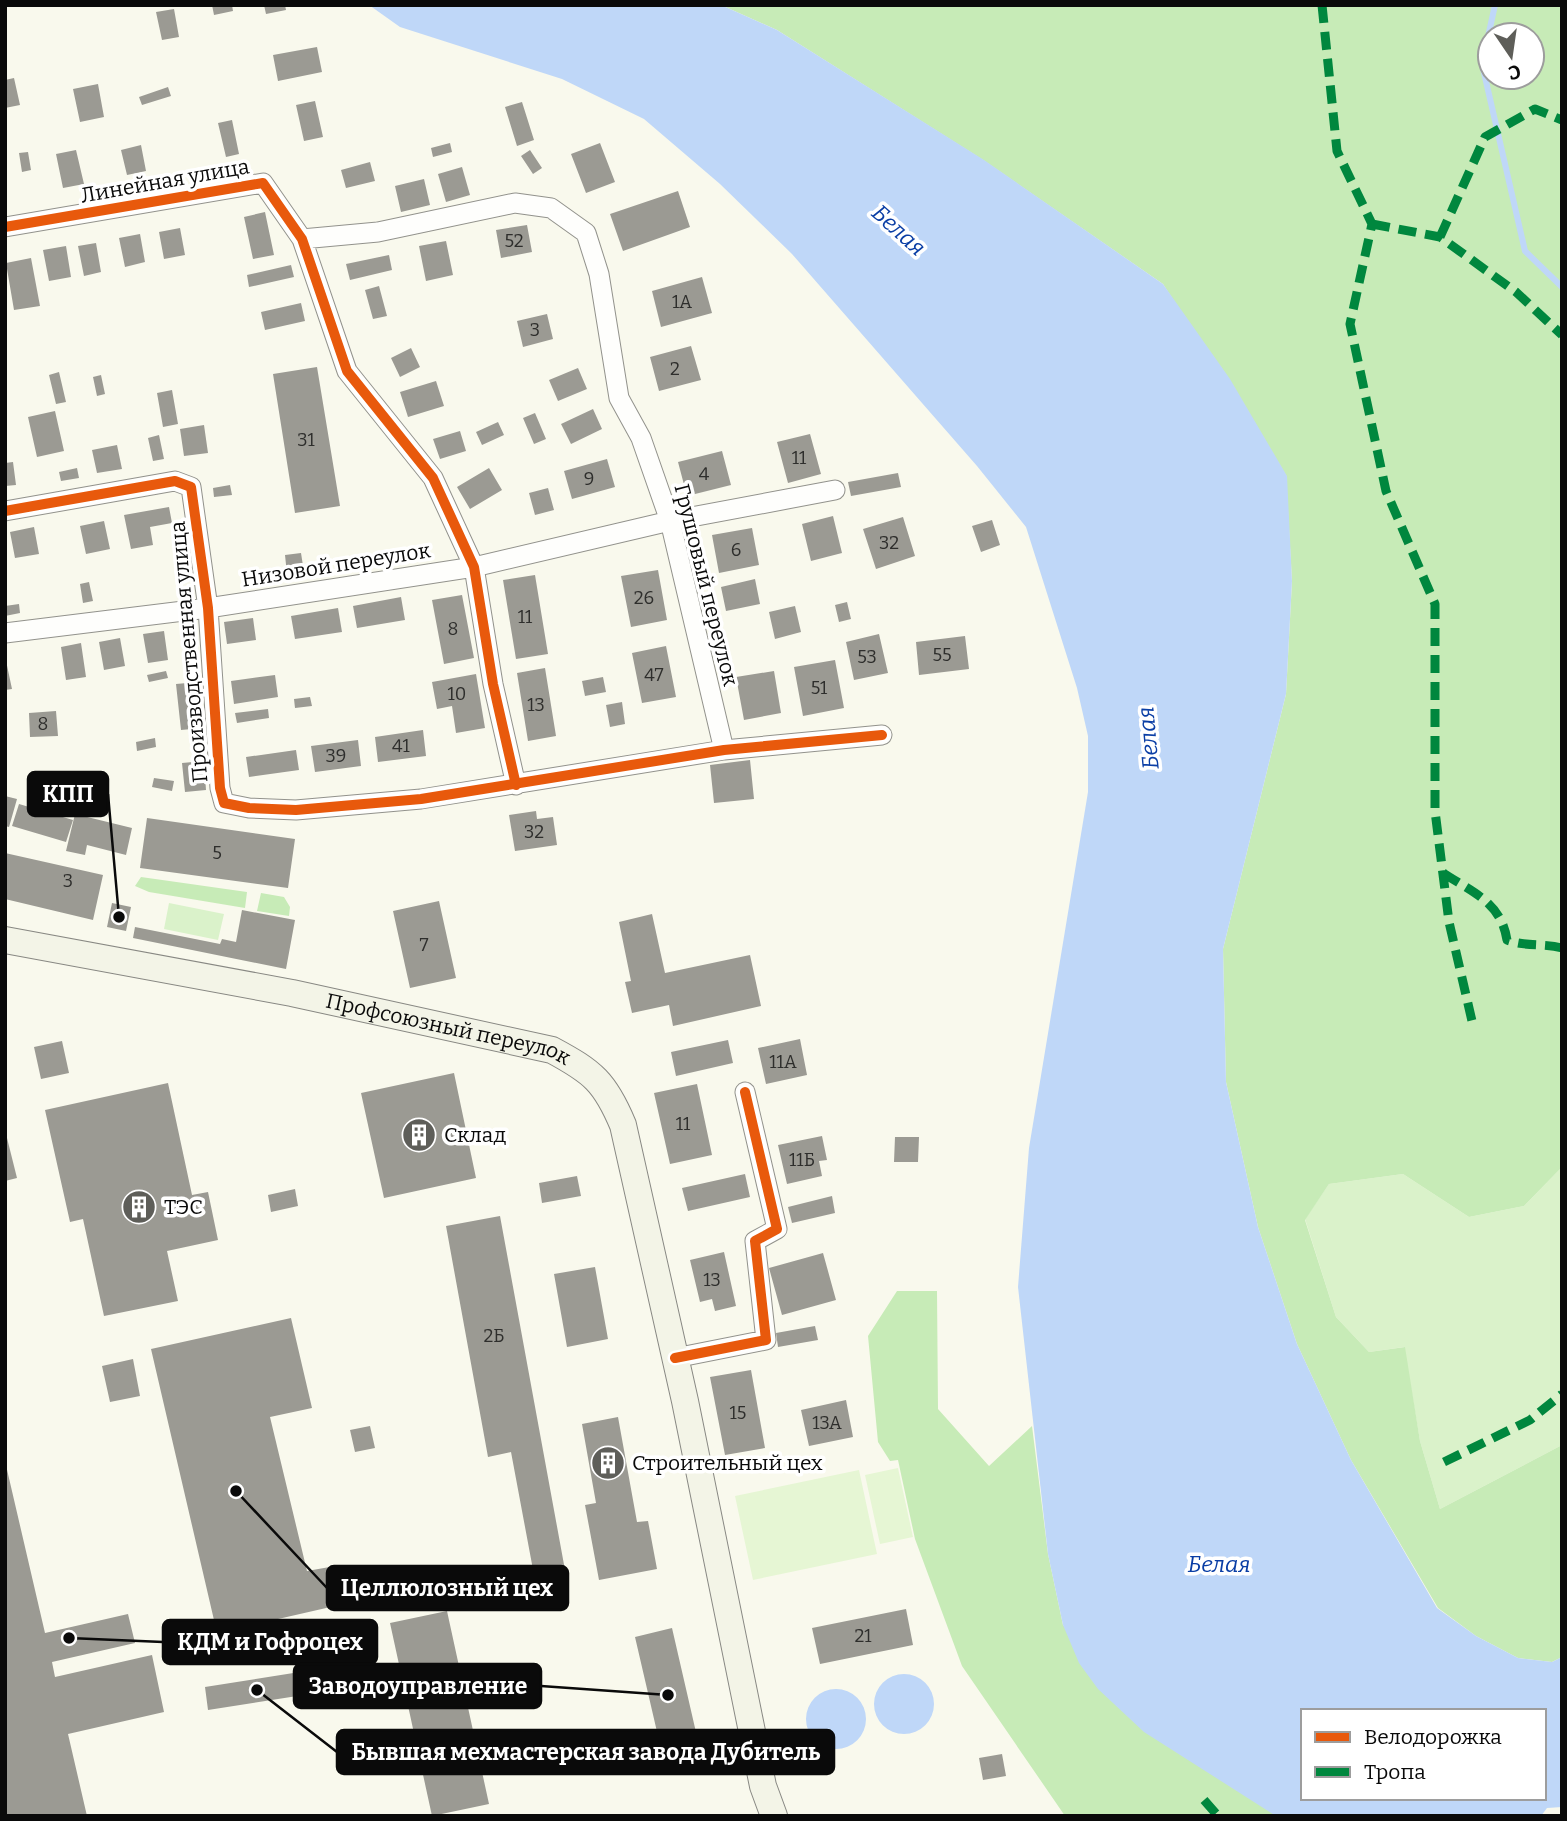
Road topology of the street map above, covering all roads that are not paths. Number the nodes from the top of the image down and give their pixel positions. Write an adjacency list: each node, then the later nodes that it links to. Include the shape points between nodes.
1 (5, 227): 2 (street, Линейная улица, via 263,183)
2 (302, 239): 5 (street, Грушовый переулок, via 378,232 515,203 551,208 586,233 599,274 619,398 641,438); 6 (street, via 347,371 433,478)
3 (835, 490): 5 (street, Низовой переулок)
4 (5, 511): 7 (street, Производственная улица, via 175,481 191,486)
5 (670, 521): 6 (street, Низовой переулок); 10 (street, Грушовый переулок)
6 (474, 567): 7 (street, Низовой переулок); 11 (street)
7 (208, 608): 8 (street, Низовой переулок); 11 (street, Производственная улица, via 224,803 296,810)
8 (5, 633)
9 (882, 736): 10 (street, Производственная улица)
10 (724, 750): 11 (street, Производственная улица)
11 (516, 785)
12 (5, 940): 14 (main road, Профсоюзный переулок, via 292,993 552,1050 586,1068 610,1094 623,1125)
13 (745, 1092): 14 (street, via 777,1229 755,1241 766,1340)
14 (675, 1358): 15 (main road, Профсоюзный переулок, via 763,1786)
15 (774, 1816)

